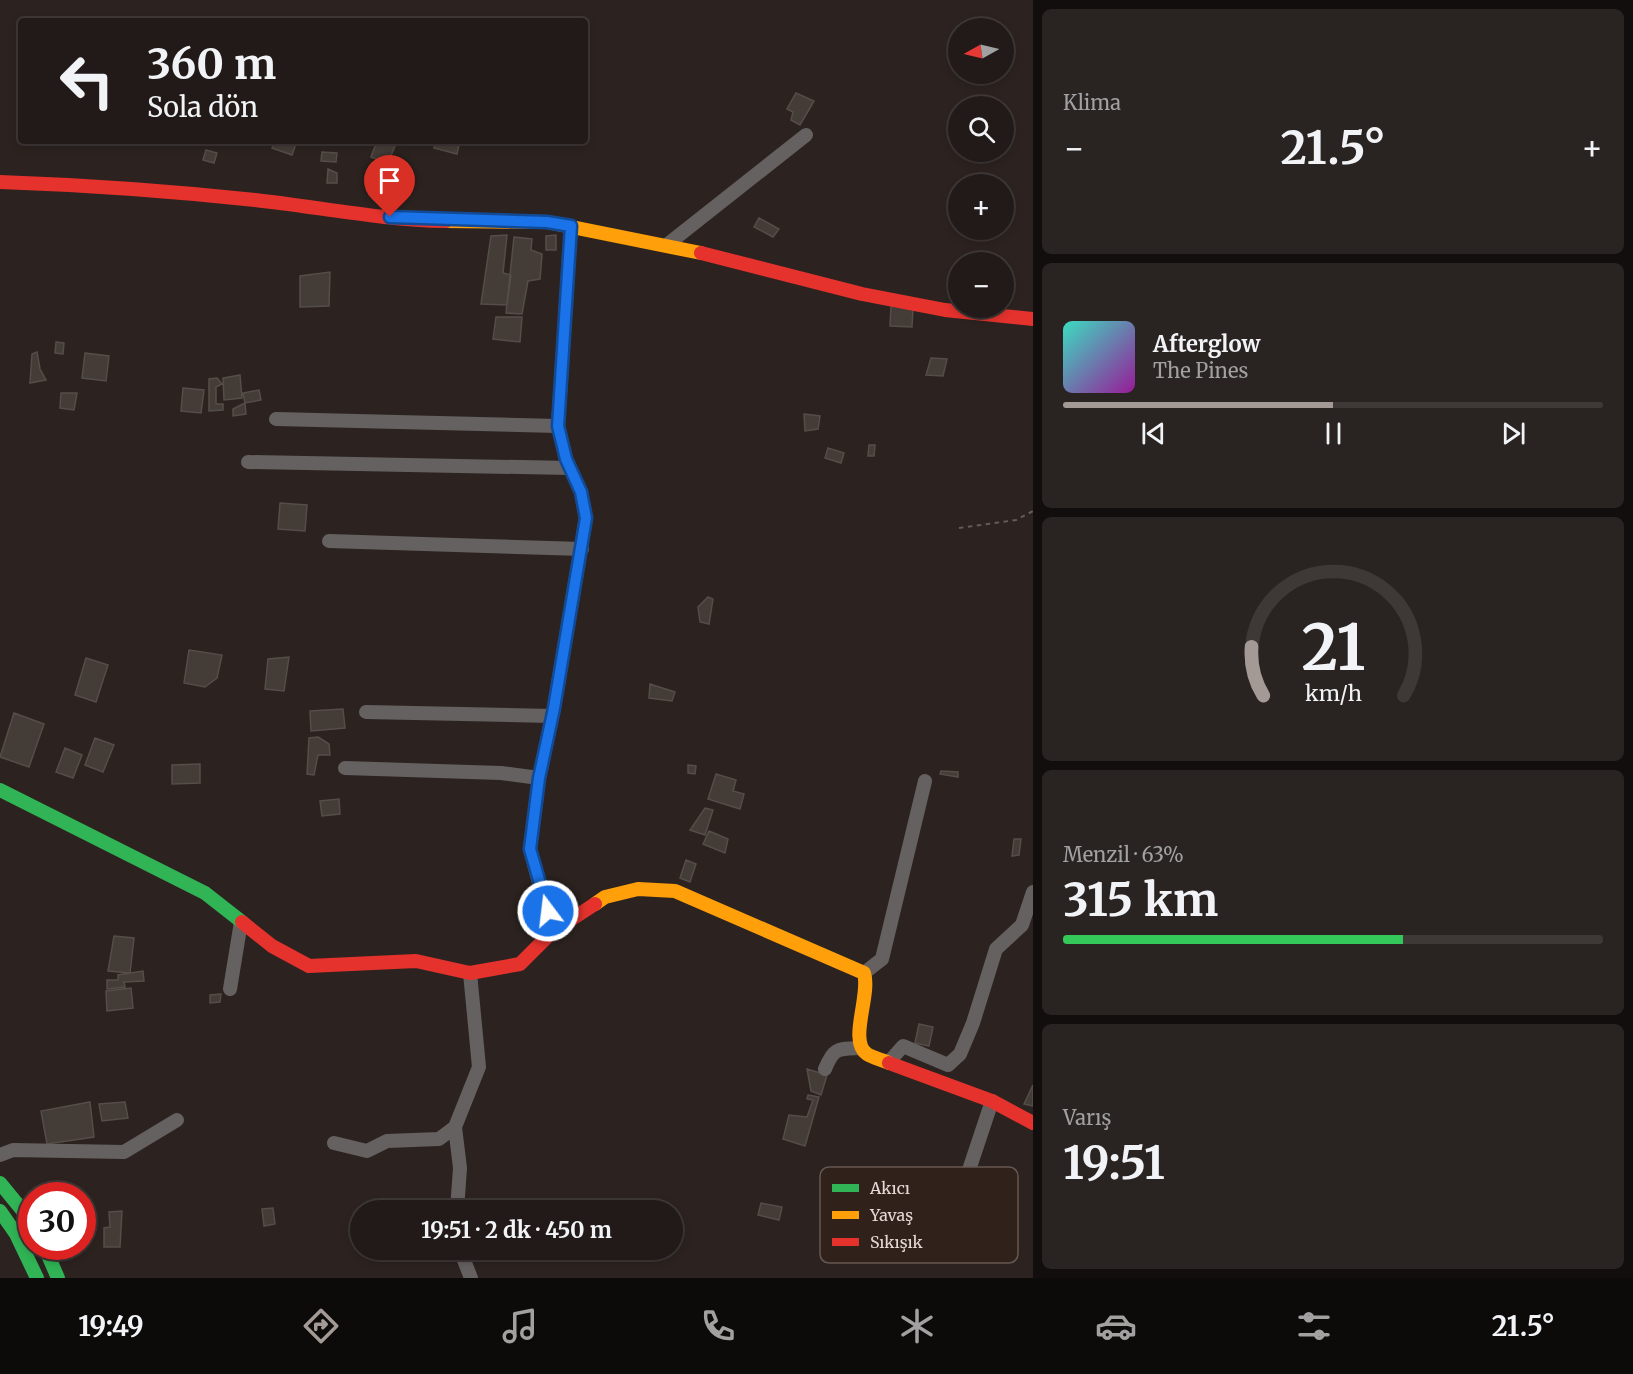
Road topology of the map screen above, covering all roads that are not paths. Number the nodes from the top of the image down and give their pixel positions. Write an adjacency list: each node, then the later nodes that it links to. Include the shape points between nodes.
1 (806, 135): 4 (street)
2 (0, 182): 3 (street, via 111,186 412,220 547,222)
3 (571, 226): 4 (street); 7 (street)
4 (668, 244): 5 (street, via 862,294 945,310)
5 (1033, 319)
6 (276, 419): 7 (street)
7 (558, 426): 9 (street)
8 (248, 462): 9 (street)
9 (570, 468): 11 (street, via 581,492 586,518)
10 (329, 541): 11 (street)
11 (582, 549): 13 (street)
12 (366, 712): 13 (street)
13 (552, 716): 15 (street)
14 (345, 768): 15 (street, via 501,773)
15 (539, 778): 20 (street, via 530,849)
16 (925, 781): 21 (street, via 882,959)
17 (0, 790): 19 (street, via 205,893)
18 (1033, 892): 25 (street, via 1022,924 996,950 960,1054 948,1065 903,1046)
19 (241, 922): 22 (street, via 272,946 309,966 416,962); 23 (street)
20 (552, 932): 21 (street, via 605,897 638,889 675,891); 22 (street, via 520,964)
21 (864, 973): 24 (street, via 868,981 858,1031)
22 (470, 974): 30 (street, via 479,1067)
23 (230, 989)
24 (860, 1048): 25 (street); 26 (street, via 840,1048 831,1053)
25 (889, 1062): 27 (street)
26 (825, 1069)
27 (992, 1101): 29 (street); 33 (street)
28 (177, 1120): 32 (street, via 124,1152 13,1150)
29 (1033, 1123)
30 (455, 1126): 31 (street, via 439,1139 387,1142 368,1151); 35 (street, via 460,1168)
31 (334, 1143)
32 (0, 1155)
33 (970, 1167)
34 (0, 1184): 36 (street)
35 (458, 1200)
36 (18, 1205)
37 (0, 1212): 40 (street, via 16,1233)
38 (50, 1260): 41 (street)
39 (464, 1260): 42 (street)
40 (37, 1278)
41 (58, 1278)
42 (471, 1278)

